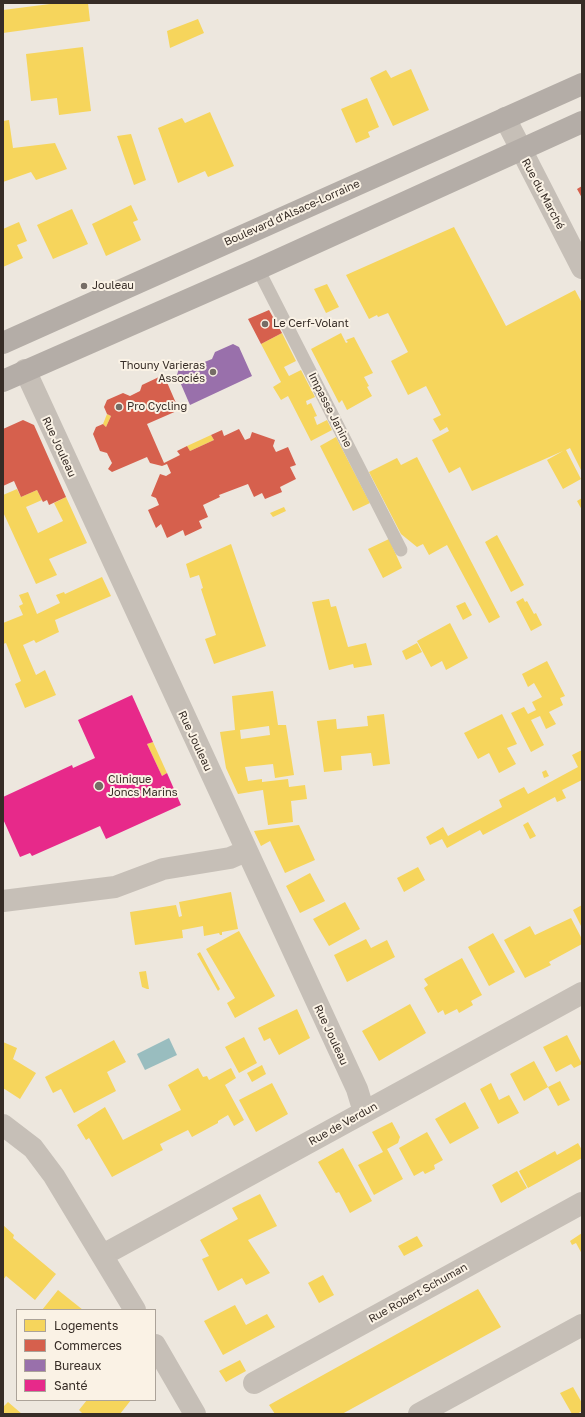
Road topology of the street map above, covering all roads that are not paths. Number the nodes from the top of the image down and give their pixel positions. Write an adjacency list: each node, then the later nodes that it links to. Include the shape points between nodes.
1 (582, 84): 2 (main road, Boulevard d'Alsace-Lorraine)
2 (505, 118): 4 (street, Rue du Marché); 7 (main road, Boulevard d'Alsace-Lorraine)
3 (582, 122): 4 (main road)
4 (520, 150): 5 (street, Rue du Marché); 6 (main road)
5 (582, 268)
6 (258, 269): 8 (main road); 10 (lane, Impasse Janine)
7 (3, 343)
8 (24, 370): 9 (main road); 11 (street, Rue Jouleau)
9 (3, 381)
10 (401, 550)
11 (246, 851): 12 (street, via 230,858 163,869 114,887); 14 (street, Rue Jouleau, via 357,1089)
12 (3, 901)
13 (582, 993): 14 (street, Rue de Verdun)
14 (364, 1112): 17 (street, Rue de Verdun)
15 (3, 1126): 17 (street, via 33,1148 54,1176)
16 (582, 1203): 21 (street, Rue Robert Schuman)
17 (103, 1255): 18 (street)
18 (134, 1309)
19 (582, 1325): 23 (street)
20 (156, 1347): 22 (street)
21 (254, 1383)
22 (195, 1414)
23 (419, 1414)

